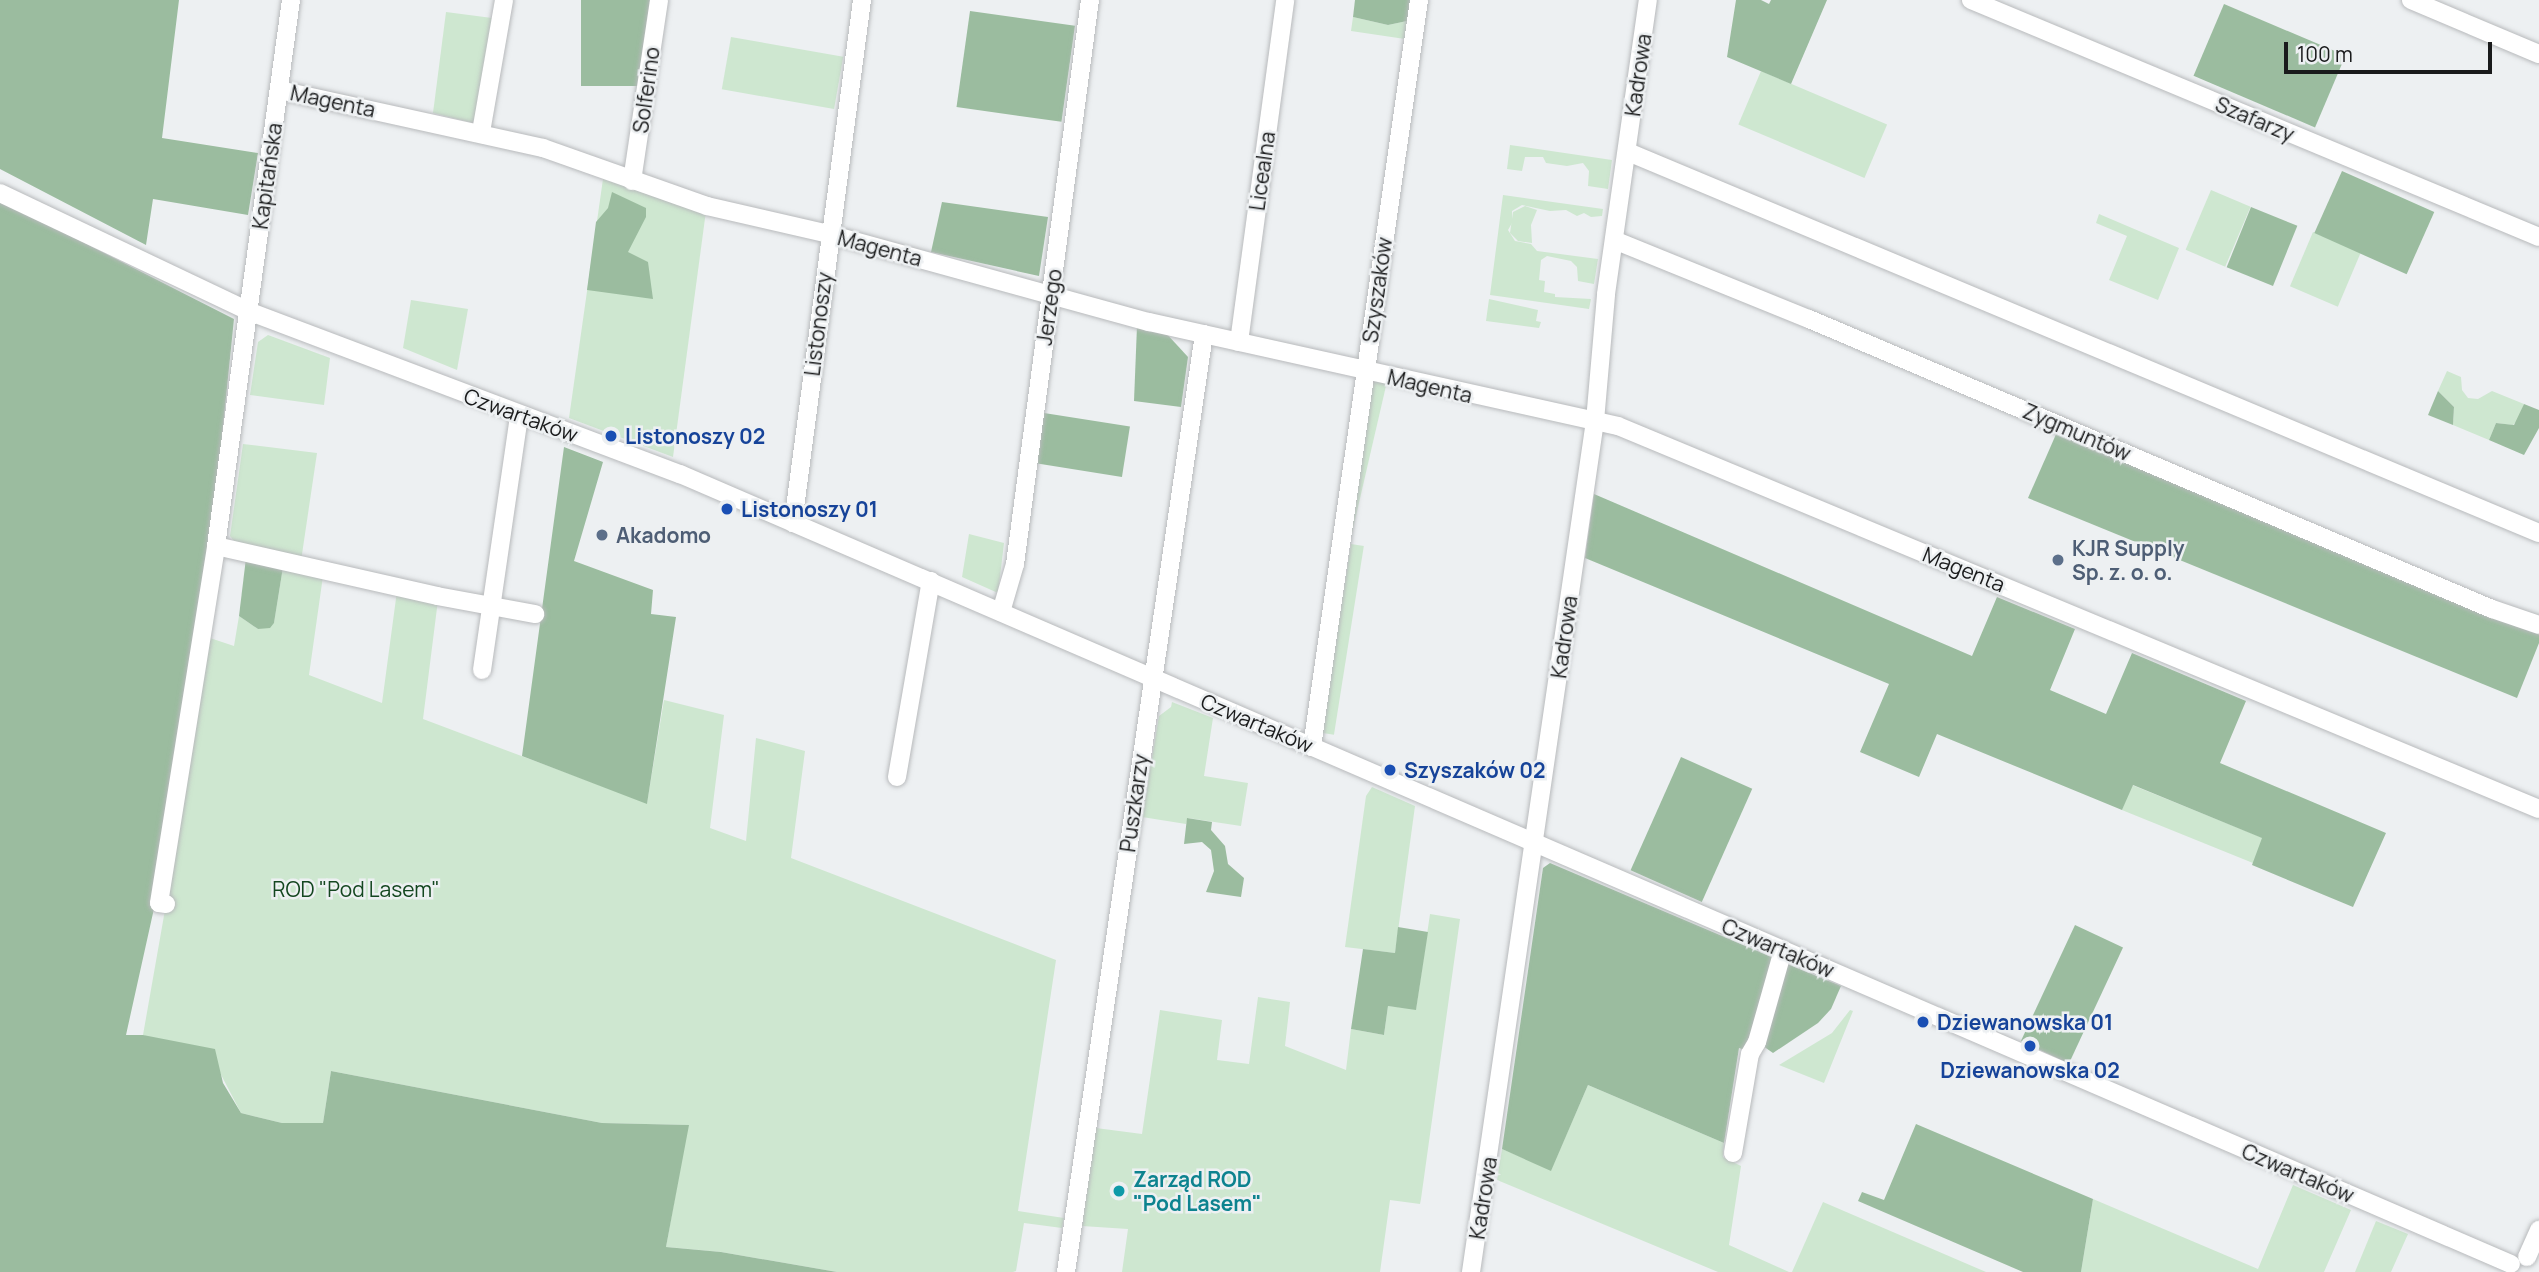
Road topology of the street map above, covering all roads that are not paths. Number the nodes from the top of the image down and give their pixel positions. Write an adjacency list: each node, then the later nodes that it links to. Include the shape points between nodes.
1 (291, 0): 12 (street, Kapitańska)
2 (504, 0): 13 (street)
3 (659, 0): 15 (street, Solferino)
4 (862, 0): 17 (street, Listonoszy)
5 (1090, 0): 20 (street, Jerzego)
6 (1285, 0): 23 (street, Licealna)
7 (1419, 0): 24 (street, Szyszaków)
8 (1648, 0): 14 (street, Kadrowa)
9 (1971, 0): 18 (street, Szafarzy)
10 (2411, 0): 11 (street)
11 (2539, 54)
12 (279, 90): 13 (street, Magenta); 21 (street, Kapitańska)
13 (481, 132): 15 (street, Magenta, via 543,148)
14 (1628, 152): 19 (street, Kadrowa); 28 (street)
15 (632, 181): 17 (street, Magenta, via 707,206)
16 (0, 193): 21 (street, Czwartaków)
17 (829, 234): 20 (street, Magenta); 27 (street, Listonoszy)
18 (2539, 237)
19 (1614, 240): 26 (street, Kadrowa); 34 (street, Zygmuntów)
20 (1051, 294): 22 (street, Magenta); 32 (street, Jerzego, via 1014,564)
21 (248, 311): 25 (street, Czwartaków); 29 (street, Kapitańska)
22 (1204, 334): 23 (street, Magenta); 36 (street, Puszkarzy)
23 (1239, 342): 24 (street, Magenta)
24 (1366, 371): 26 (street, Magenta); 37 (street, Szyszaków)
25 (519, 415): 27 (street, Czwartaków, via 680,474); 31 (street)
26 (1595, 421): 39 (street, Magenta, via 1631,431); 40 (street, Kadrowa)
27 (793, 523): 30 (street, Czwartaków)
28 (2539, 533)
29 (216, 546): 31 (street); 41 (street, Kapitańska, via 159,903)
30 (931, 581): 32 (street, Czwartaków); 38 (street)
31 (491, 607): 33 (street); 35 (street)
32 (1001, 612): 36 (street, Czwartaków)
33 (535, 614)
34 (2539, 625)
35 (482, 670)
36 (1152, 678): 37 (street, Czwartaków); 46 (street, Puszkarzy)
37 (1312, 747): 40 (street, Czwartaków)
38 (897, 777)
39 (2539, 809)
40 (1536, 844): 42 (street, Czwartaków); 47 (street, Kadrowa)
41 (166, 904)
42 (1783, 950): 43 (street, via 1750,1054); 45 (street, Czwartaków)
43 (1733, 1153)
44 (2539, 1230): 45 (street)
45 (2520, 1266)
46 (1066, 1272)
47 (1471, 1272)

